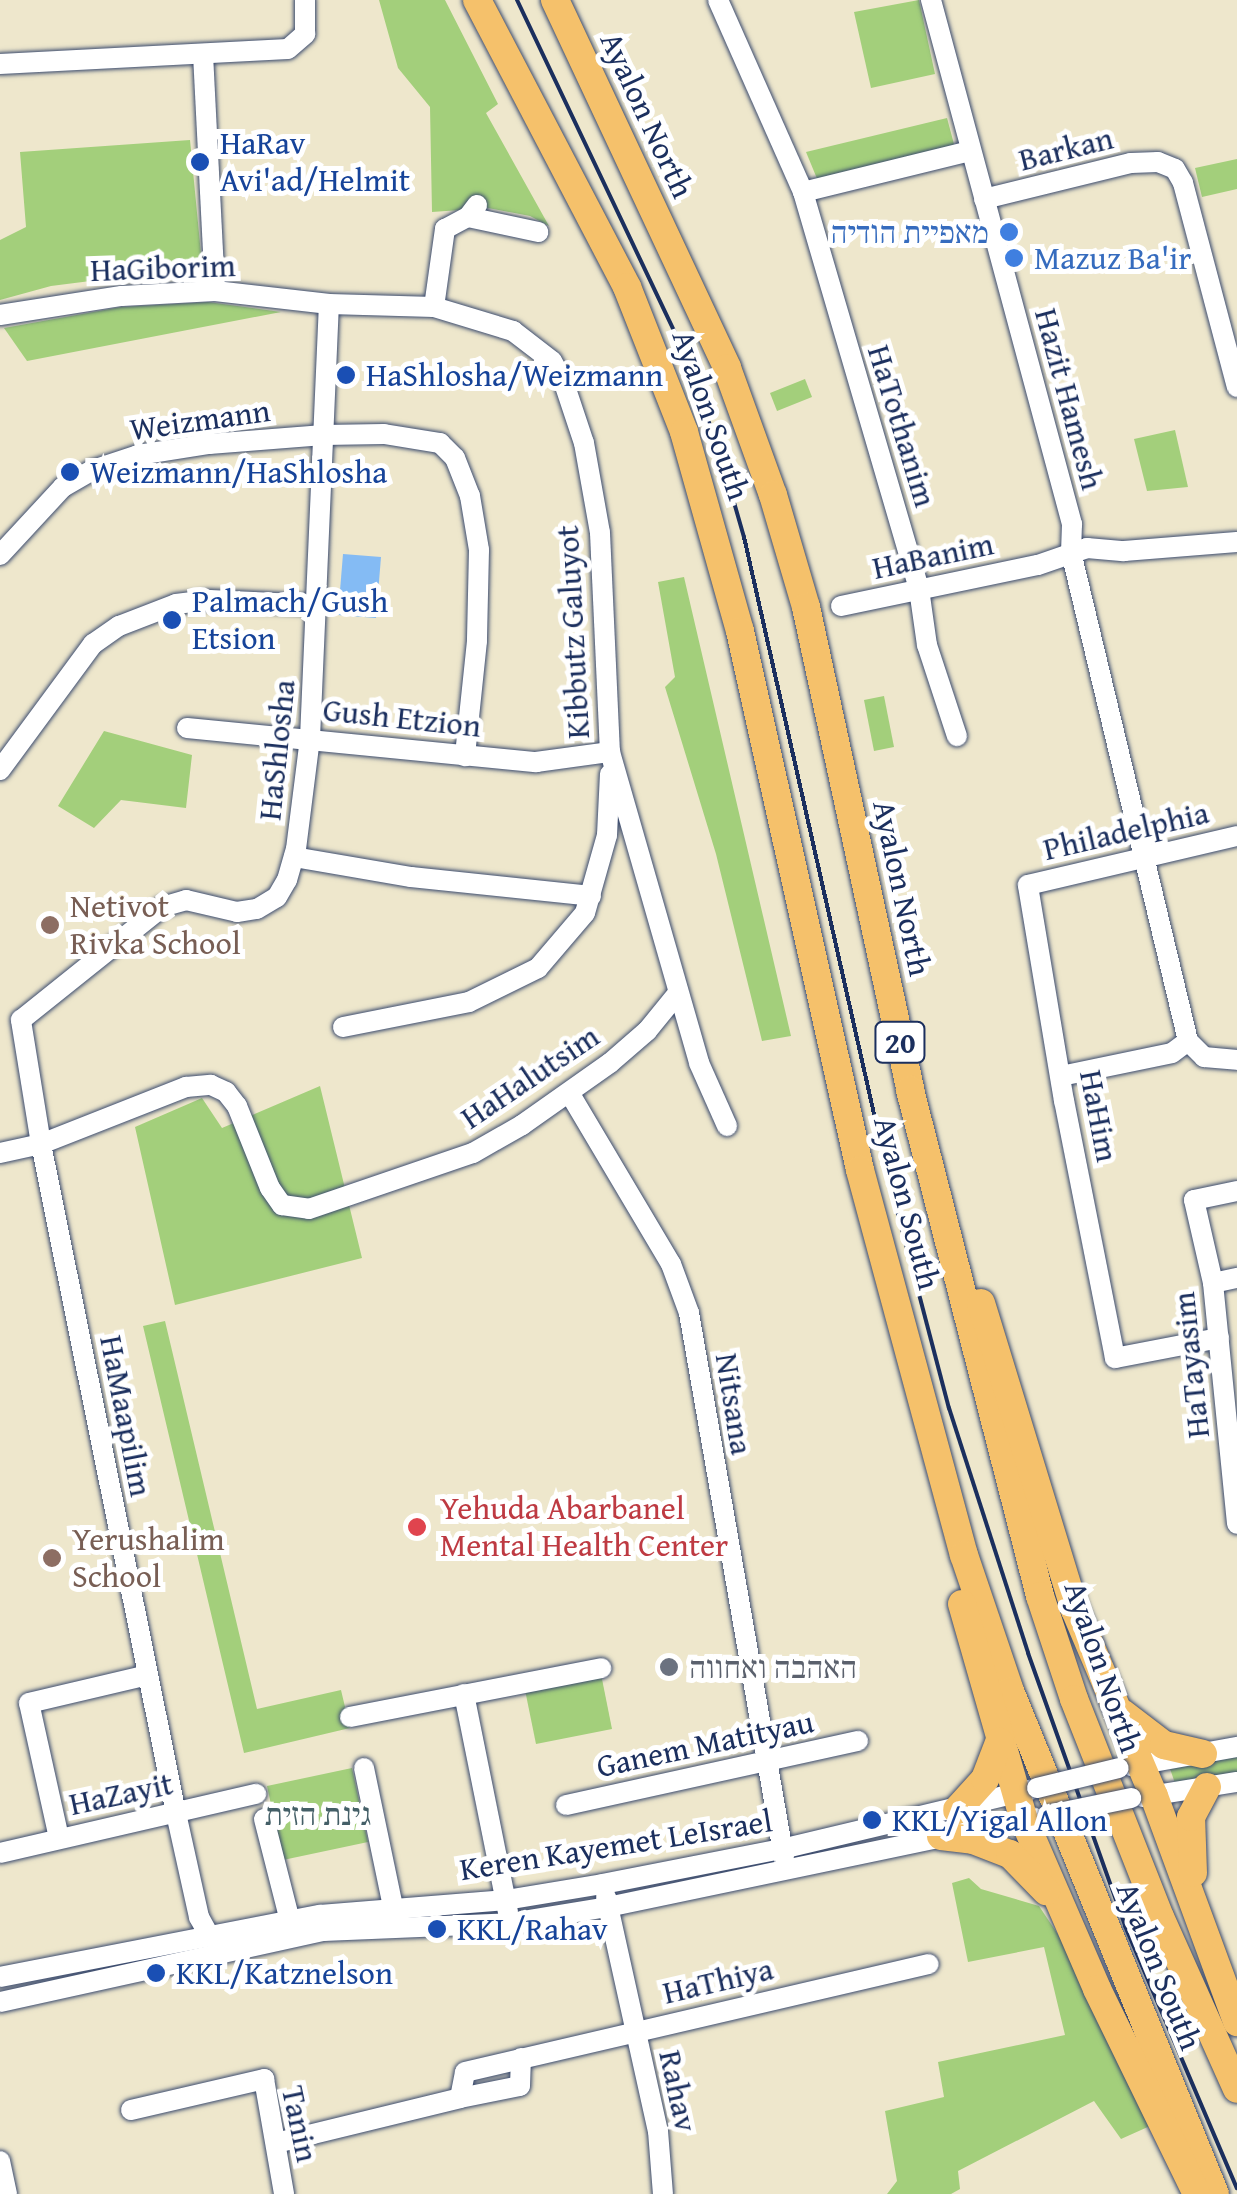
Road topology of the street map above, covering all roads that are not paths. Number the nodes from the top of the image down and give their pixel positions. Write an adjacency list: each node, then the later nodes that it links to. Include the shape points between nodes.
1 (305, 0): 6 (street, via 306,34 288,49)
2 (477, 0): 46 (highway, Ayalon South / 20, via 626,287 684,432 740,631)
3 (555, 0): 41 (highway, Ayalon North / 20, via 727,368 773,494 806,608)
4 (931, 0): 8 (street, Hazit Hamesh)
5 (723, 3): 9 (street, HaTothanim)
6 (203, 54): 7 (street); 12 (street)
7 (0, 64)
8 (970, 151): 9 (street); 10 (street, Hazit Hamesh)
9 (803, 192): 21 (street, HaTothanim)
10 (984, 200): 16 (street, Barkan, via 1131,163 1175,169); 20 (street, Hazit Hamesh)
11 (538, 232): 14 (street, via 472,211 445,230)
12 (214, 291): 13 (street, HaGiborim); 15 (street, HaGiborim, via 122,296)
13 (329, 304): 14 (street, Kibbutz Galuyot); 17 (street, HaShlosha)
14 (434, 306): 27 (street, Kibbutz Galuyot, via 513,331 552,361 564,382 584,443 600,533)
15 (0, 316)
16 (1237, 387)
17 (324, 435): 19 (street, Weizmann, via 208,444 93,470 63,487); 22 (street, HaShlosha); 28 (street, Weizmann, via 416,436 440,443 455,458 479,550)
18 (1237, 542): 20 (street, HaBanim)
19 (0, 555)
20 (1081, 558): 21 (street, HaBanim); 32 (street, Hazit Hamesh)
21 (918, 589): 23 (street, HaBanim); 25 (street, HaTothanim, via 927,644)
22 (320, 605): 26 (street, HaShlosha); 29 (street, via 210,600 142,614 93,644)
23 (841, 606)
24 (187, 728): 26 (street, Gush Etzion)
25 (957, 736)
26 (310, 738): 28 (street, Gush Etzion); 31 (street, HaShlosha)
27 (610, 752): 28 (street, Gush Etzion, via 536,762); 34 (street, via 607,836); 35 (street, Kibbutz Galuyot)
28 (464, 756)
29 (0, 770)
30 (1237, 836): 32 (street, Philadelphia)
31 (294, 857): 34 (street); 36 (street, HaShlosha, via 276,898 237,912 186,900 162,906)
32 (1144, 858): 33 (street, Philadelphia); 38 (street, Hazit Hamesh)
33 (1028, 885): 40 (street, HaHim)
34 (590, 896): 37 (street, via 564,942 505,988 469,1002)
35 (678, 993): 42 (street, HaHalutsim, via 646,1031); 43 (street, Kibbutz Galuyot)
36 (21, 1020): 44 (street, HaMaapilim)
37 (343, 1027)
38 (1188, 1042): 39 (street, via 1204,1057); 40 (street, via 1172,1053)
39 (1237, 1060)
40 (1061, 1076): 50 (street, HaHim, via 1116,1358)
41 (910, 1090): 55 (highway, via 1075,1610); 90 (highway, Ayalon North / 20, via 1040,1596 1153,1900)
42 (570, 1094): 44 (street, HaHalutsim, via 473,1153 310,1209 282,1205 237,1106 211,1085 186,1088); 61 (street, Nitsana, via 671,1264 689,1313)
43 (727, 1126)
44 (41, 1144): 45 (street); 53 (street, HaMaapilim)
45 (0, 1154)
46 (860, 1170): 58 (highway, via 882,1318); 98 (highway, Ayalon South / 20, via 984,1618)
47 (1237, 1192): 49 (street, HaTayasim, via 1194,1200)
48 (1237, 1278): 49 (street)
49 (1214, 1283): 50 (street, HaTayasim)
50 (1220, 1338): 51 (street, HaTayasim)
51 (1237, 1524)
52 (601, 1668): 54 (street)
53 (148, 1676): 70 (street, HaMaapilim); 73 (street, via 29,1702)
54 (464, 1694): 56 (street); 77 (street)
55 (1114, 1704): 60 (highway, via 1147,1736); 62 (highway)
56 (350, 1718)
57 (858, 1741): 61 (street, Ganem Matityau)
58 (999, 1742): 67 (highway); 69 (highway, via 985,1779)
59 (1237, 1747): 60 (street, Keren Kayemet LeIsrael)
60 (1204, 1754): 62 (street, Keren Kayemet LeIsrael)
61 (765, 1760): 68 (street, Ganem Matityau); 75 (street, Nitsana)
62 (1131, 1766): 66 (highway); 67 (street, Keren Kayemet LeIsrael, bridge)
63 (364, 1768): 78 (street)
64 (1227, 1787): 66 (street); 81 (highway, via 1198,1799 1189,1832)
65 (256, 1794): 70 (street, HaZayit)
66 (1143, 1797): 67 (street, bridge); 81 (highway)
67 (1031, 1804): 69 (street, Keren Kayemet LeIsrael); 72 (street, Keren Kayemet LeIsrael); 80 (highway)
68 (566, 1805)
69 (957, 1810): 75 (street, Keren Kayemet LeIsrael)
70 (176, 1813): 73 (street, HaZayit); 84 (street, HaMaapilim, via 199,1918)
71 (264, 1819): 82 (street)
72 (941, 1836): 75 (street, Keren Kayemet LeIsrael); 80 (highway, via 1010,1854)
73 (60, 1838): 74 (street, HaZayit)
74 (0, 1853)
75 (784, 1859): 76 (street, Keren Kayemet LeIsrael); 79 (street, Keren Kayemet LeIsrael)
76 (603, 1884): 77 (street, Keren Kayemet LeIsrael); 79 (street, Rahav)
77 (506, 1900): 78 (street, Keren Kayemet LeIsrael); 83 (street)
78 (393, 1907): 82 (street, Keren Kayemet LeIsrael)
79 (608, 1907): 83 (street, Keren Kayemet LeIsrael); 89 (street, Rahav)
80 (1063, 1913): 97 (highway)
81 (1197, 1914): 88 (highway)
82 (290, 1922): 84 (street, Keren Kayemet LeIsrael)
83 (510, 1922): 87 (street, Keren Kayemet LeIsrael, via 323,1931)
84 (210, 1937): 86 (street, Keren Kayemet LeIsrael)
85 (929, 1964): 89 (street, HaThiya)
86 (0, 1977)
87 (4, 2004)
88 (1237, 2022)
89 (634, 2031): 92 (street, HaThiya, via 465,2072 460,2098); 96 (street, Rahav, via 658,2132)
90 (1237, 2089)
91 (131, 2110): 92 (street, Tanin, via 264,2079)
92 (276, 2143): 95 (street, Tanin)
93 (0, 2160): 94 (street)
94 (4, 2189)
95 (284, 2194)
96 (663, 2194)
97 (1197, 2194)
98 (1215, 2194)

